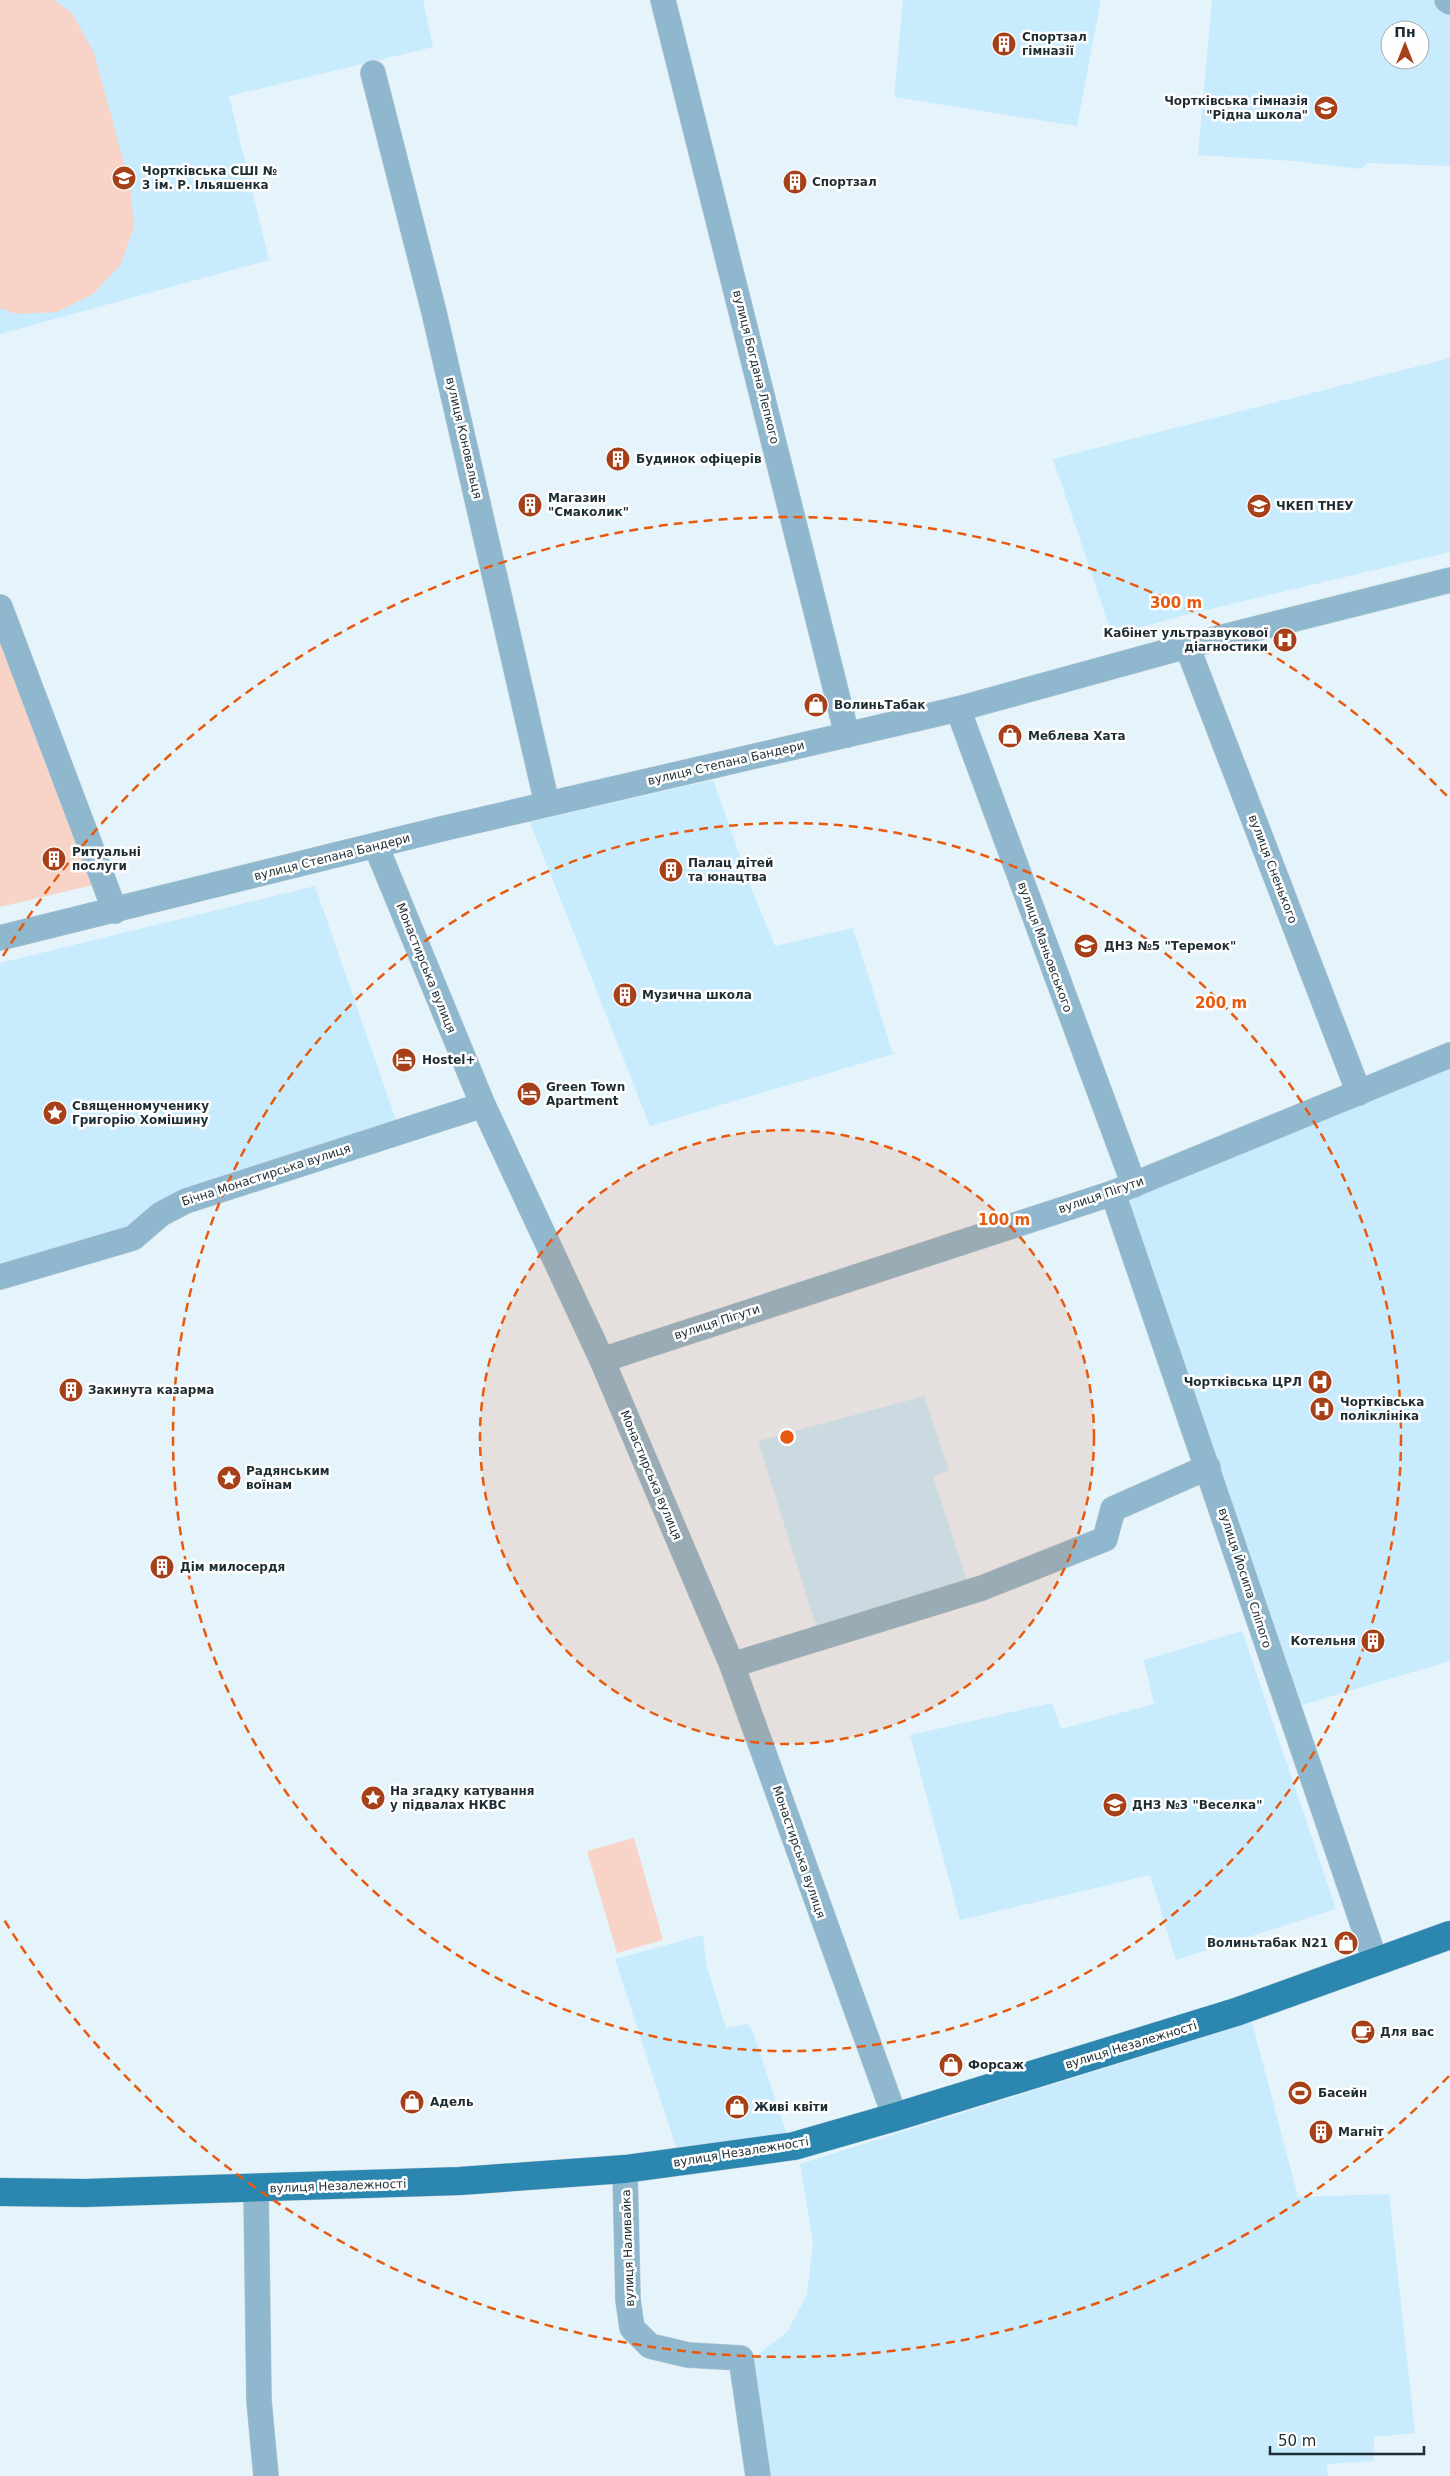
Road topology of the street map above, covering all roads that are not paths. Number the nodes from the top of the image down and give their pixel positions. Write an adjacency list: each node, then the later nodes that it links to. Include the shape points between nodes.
1 (663, 0): 9 (street, вулиця Богдана Лепкого)
2 (1447, 0): 3 (street)
3 (1450, 2)
4 (374, 73): 10 (street, вулиця Коновальця, via 434,312)
5 (1450, 580): 7 (street, вулиця Степана Бандери)
6 (0, 607): 12 (street)
7 (1187, 646): 8 (street, вулиця Степана Бандери); 15 (street, вулиця Сненького)
8 (958, 709): 9 (street, вулиця Степана Бандери); 17 (street, вулиця Маньовського)
9 (847, 734): 10 (street, вулиця Степана Бандери)
10 (547, 804): 11 (street, вулиця Степана Бандери)
11 (376, 846): 12 (street, вулиця Степана Бандери); 16 (street, Монастирська вулиця)
12 (115, 911): 13 (street, вулиця Степана Бандери)
13 (0, 938)
14 (1450, 1055): 15 (street, вулиця Пігути)
15 (1359, 1093): 17 (street, вулиця Пігути)
16 (483, 1105): 18 (street, Бічна Монастирська вулиця, via 186,1201 160,1214 133,1238); 19 (street, Монастирська вулиця)
17 (1124, 1189): 19 (street, вулиця Пігути); 20 (street, вулиця Йосипа Сліпого)
18 (0, 1277)
19 (602, 1360): 21 (street, Монастирська вулиця)
20 (1208, 1467): 21 (street, via 1113,1509 1104,1539 982,1588); 23 (street, вулиця Йосипа Сліпого)
21 (732, 1664): 24 (street, Монастирська вулиця)
22 (1450, 1935): 23 (main road, вулиця Незалежності)
23 (1376, 1963): 24 (main road, вулиця Незалежності, via 1236,2012)
24 (895, 2117): 25 (main road, вулиця Незалежності, via 794,2146)
25 (625, 2169): 26 (main road, вулиця Незалежності, via 460,2181); 29 (street, вулиця Наливайка, via 628,2300 632,2328 650,2346 688,2355 741,2358)
26 (256, 2188): 27 (main road, вулиця Незалежності); 28 (street, via 258,2382)
27 (0, 2192)
28 (266, 2476)
29 (758, 2476)

